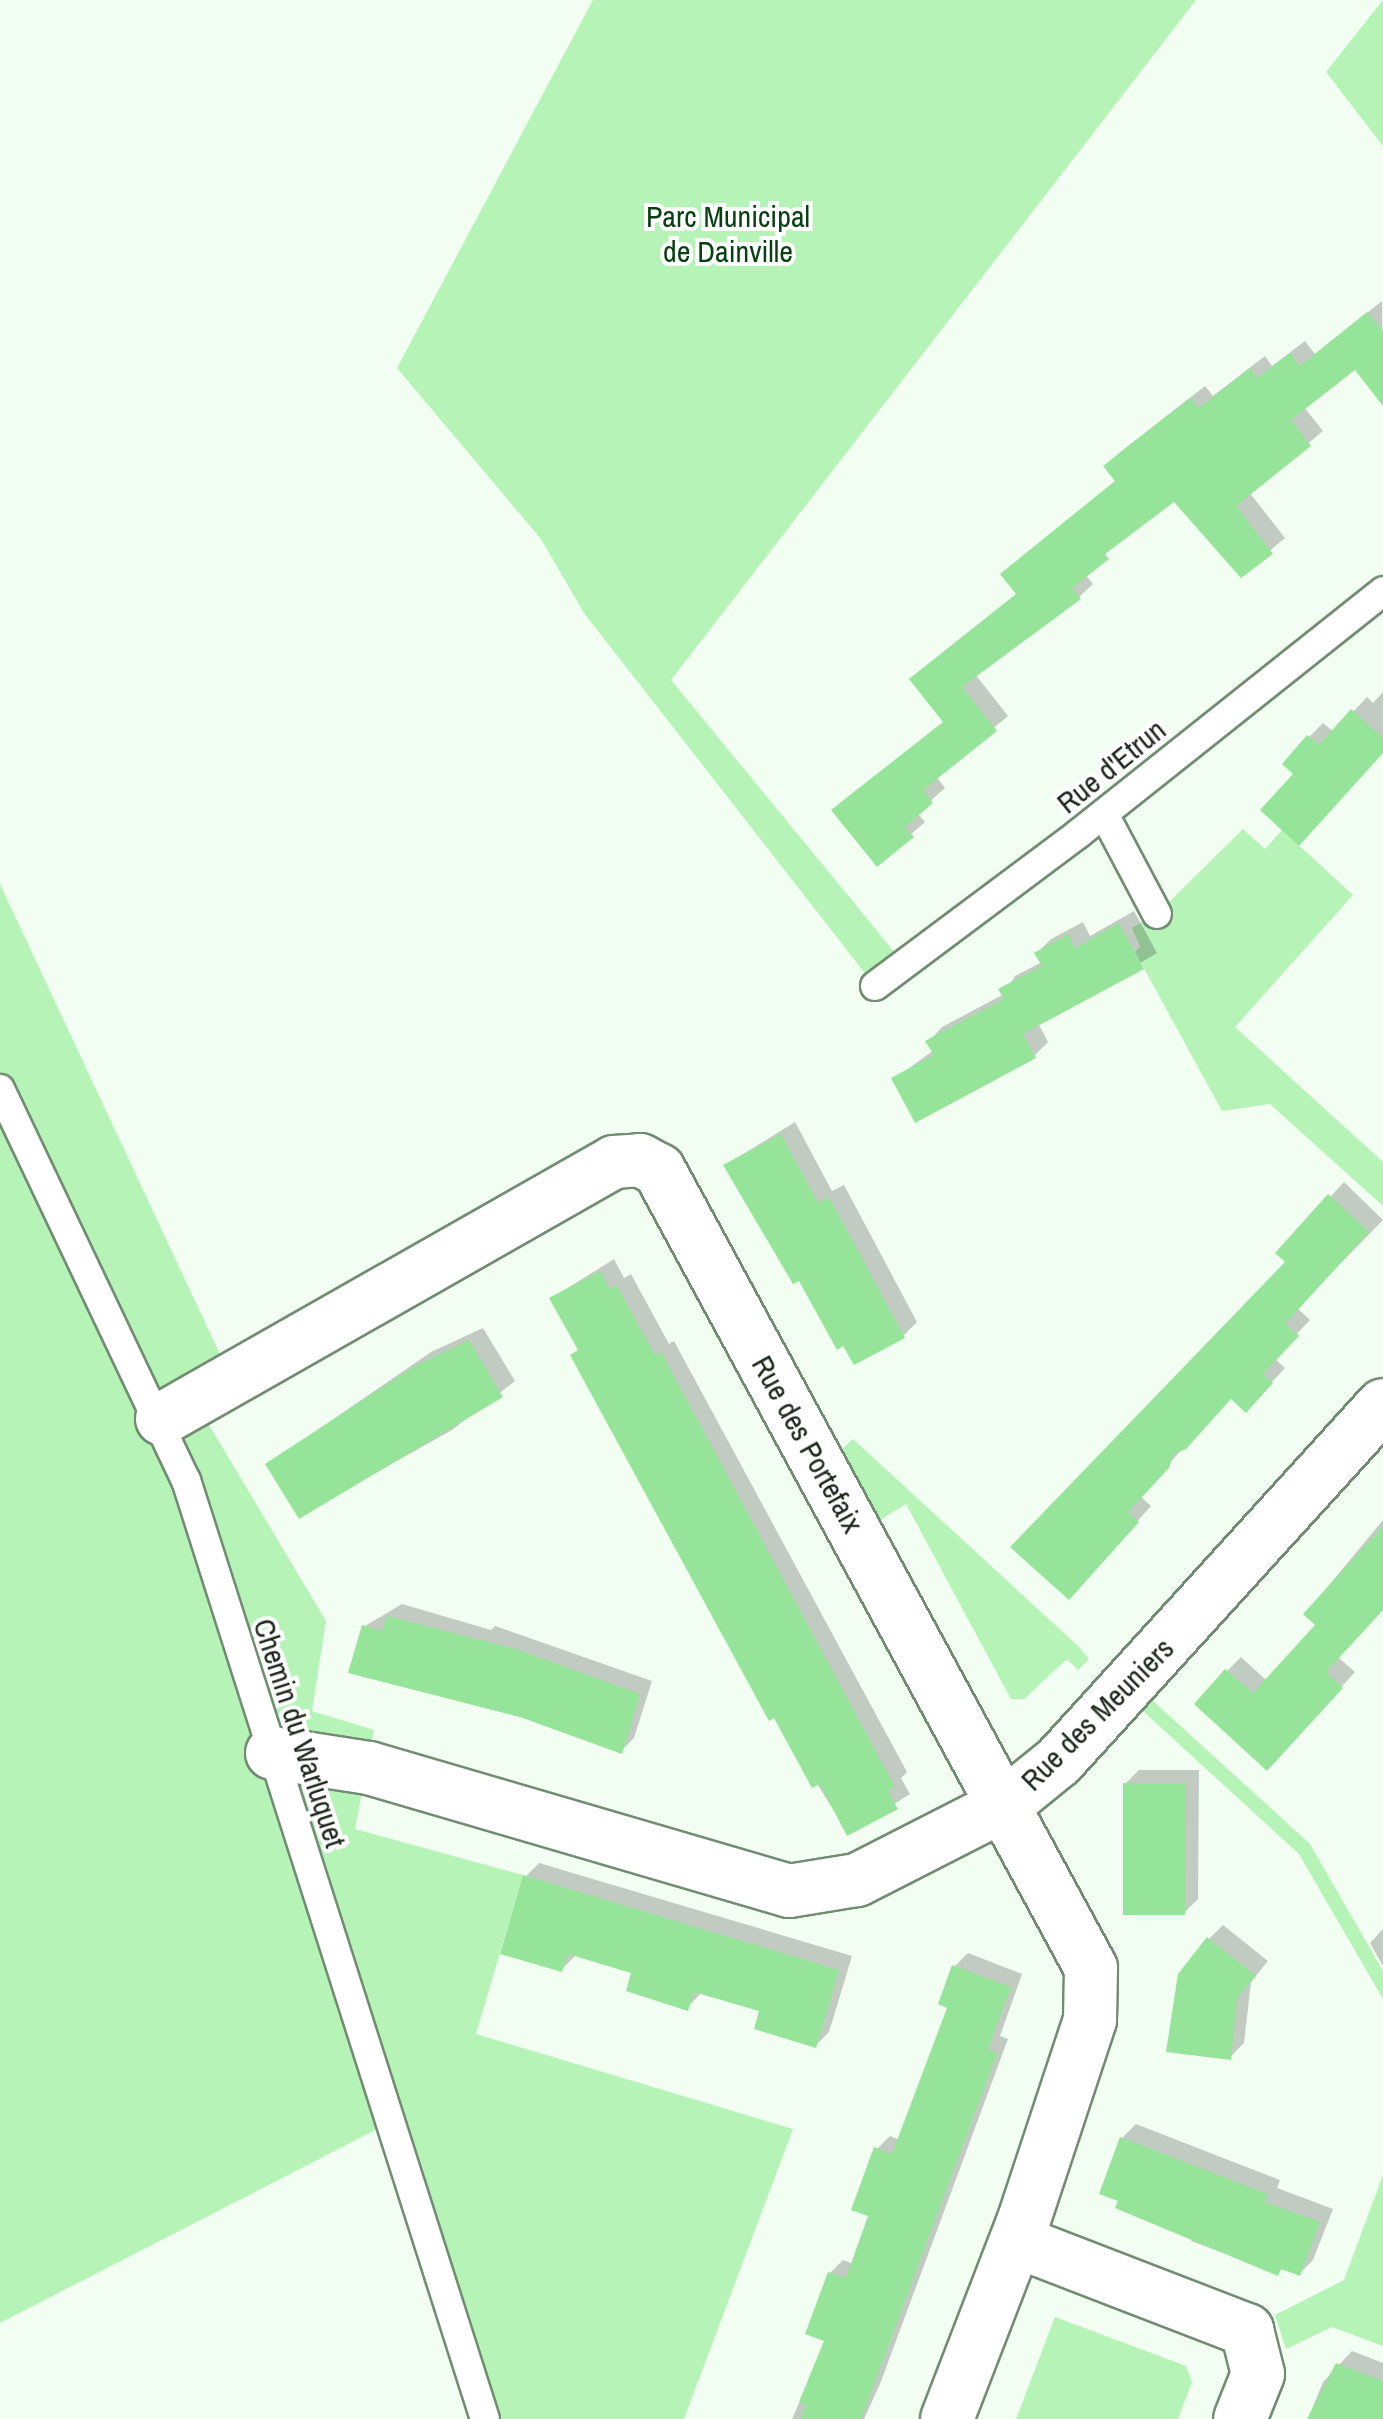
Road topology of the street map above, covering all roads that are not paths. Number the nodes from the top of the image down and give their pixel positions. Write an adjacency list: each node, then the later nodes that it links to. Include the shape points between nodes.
1 (1383, 591): 2 (lane, Rue d'Etrun)
2 (1104, 814): 3 (lane); 4 (lane, Rue d'Etrun)
3 (1157, 914)
4 (875, 986)
5 (0, 1089): 7 (lane, Chemin du Warluquet)
6 (1383, 1405): 9 (street, Rue des Meuniers, via 1059,1761)
7 (162, 1419): 8 (lane, Chemin du Warluquet, via 209,1544); 9 (street, Rue des Portefaix, via 614,1162 640,1160 660,1170)
8 (272, 1753): 9 (street, Rue des Meuniers, via 369,1768 789,1891 856,1880); 11 (lane, Chemin du Warluquet)
9 (1006, 1804): 10 (street, Rue des Portefaix, via 1091,1968 1090,2020)
10 (1016, 2240): 12 (street, Rue des Portefaix); 13 (street, via 1247,2330 1258,2374)
11 (486, 2419)
12 (947, 2419)
13 (1240, 2419)

